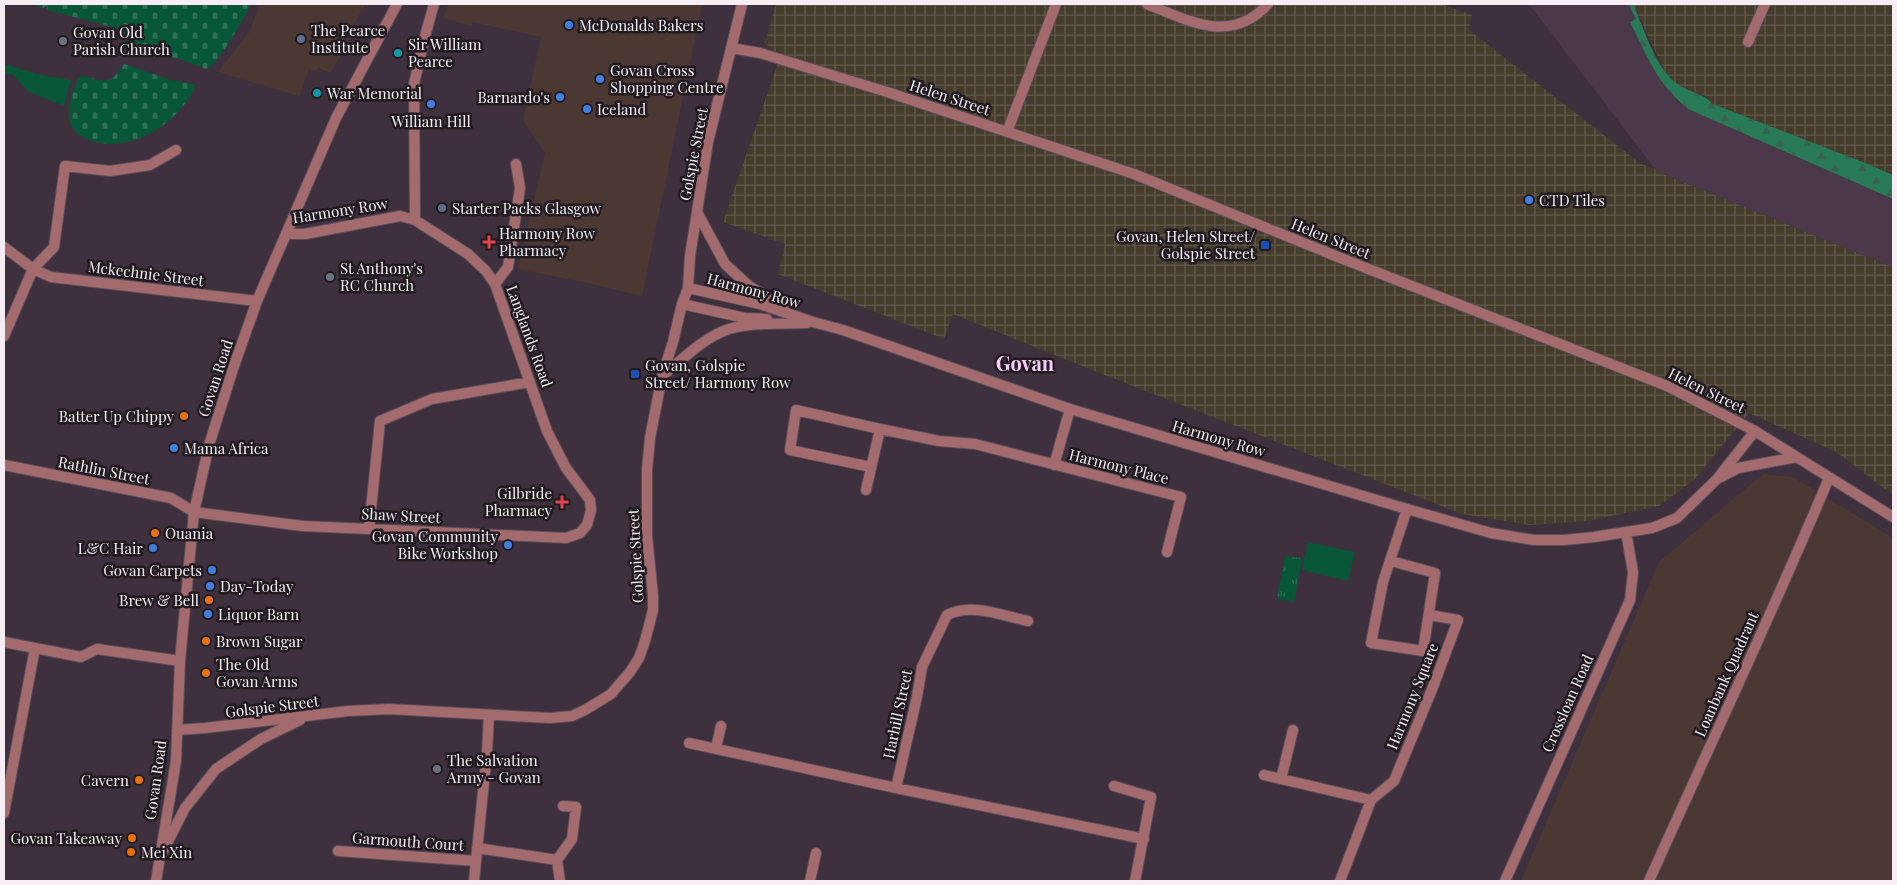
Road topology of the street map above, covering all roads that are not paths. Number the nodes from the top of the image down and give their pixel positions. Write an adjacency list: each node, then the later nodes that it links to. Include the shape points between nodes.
1 (397, 4): 15 (street, Govan Road, via 336,118)
2 (434, 4): 14 (street, via 414,84)
3 (742, 4): 9 (street, Golspie Street)
4 (1056, 4): 10 (street)
5 (1147, 4): 6 (street, via 1216,27 1240,23)
6 (1268, 4)
7 (1765, 4): 8 (street)
8 (1748, 42)
9 (732, 48): 10 (street, Helen Street, via 760,53); 13 (street, Golspie Street, via 708,142)
10 (1007, 132): 28 (street, Helen Street, via 1134,174 1667,386)
11 (176, 150): 17 (street, via 150,166 110,171 65,166 54,246)
12 (516, 164): 18 (street, Langlands Road, via 520,188 508,267)
13 (697, 212): 19 (street, Golspie Street); 22 (street, Harmony Row, via 724,264 758,292)
14 (415, 220): 15 (street, Harmony Row, via 400,216 305,234); 18 (street, Harmony Row, via 468,254 486,270)
15 (286, 234): 20 (street, Govan Road)
16 (4, 247): 17 (street, Mckechnie Street)
17 (33, 269): 20 (street, Mckechnie Street, via 51,277); 23 (street)
18 (495, 284): 25 (street, Langlands Road)
19 (688, 288): 21 (street, Golspie Street); 22 (street, Harmony Row, via 760,304)
20 (257, 301): 38 (street, Govan Road, via 209,445)
21 (682, 304): 22 (street, Harmony Row, via 745,318); 24 (street, Golspie Street)
22 (813, 322): 24 (street, Harmony Row, via 727,330 707,341); 26 (street, Harmony Row)
23 (4, 336)
24 (662, 376): 49 (street, Golspie Street, via 647,470 647,536 653,610 639,658 611,694 572,716)
25 (530, 382): 37 (street, Langlands Road, via 547,431 566,468 590,500); 40 (street, via 432,399 380,421)
26 (1070, 410): 31 (street, Harmony Place); 36 (street, Harmony Row)
27 (880, 429): 31 (street, Harmony Place, via 939,441 975,444); 32 (street); 32 (street, Harmony Place, via 796,410 790,450)
28 (1755, 431): 29 (street, Helen Street); 34 (street)
29 (1797, 457): 33 (street, Helen Street); 34 (street, via 1738,468)
30 (4, 465): 38 (street, Rathlin Street, via 171,498)
31 (1054, 465): 42 (street, Harmony Place, via 1181,497)
32 (871, 467): 35 (street)
33 (1829, 478): 39 (street, Helen Street); 77 (street, Loanbank Quadrant)
34 (1717, 480): 41 (street, Harmony Row, via 1677,518 1652,528)
35 (866, 490)
36 (1407, 509): 41 (street, Harmony Row, via 1491,533 1534,540 1564,540); 43 (street, Harmony Square)
37 (591, 510): 40 (street, Shaw Street, via 587,525 580,533 566,538)
38 (194, 512): 40 (street, Shaw Street, via 303,526); 48 (street, Govan Road)
39 (1893, 517)
40 (369, 529)
41 (1626, 532): 76 (street, Crossloan Road, via 1633,572 1630,600)
42 (1167, 552)
43 (1391, 561): 44 (street, Harmony Square, via 1435,572); 44 (street, Harmony Square, via 1383,582 1371,643 1423,650)
44 (1429, 615): 60 (street, Harmony Square, via 1458,620 1394,782)
45 (1028, 621): 59 (street, Harhill Street, via 970,608 947,615 922,667)
46 (4, 642): 47 (street)
47 (34, 648): 48 (street, via 80,657 97,649); 62 (street)
48 (180, 661): 52 (street, Govan Road)
49 (489, 715): 50 (street, Golspie Street, via 389,709); 64 (street)
50 (305, 717): 52 (street, Golspie Street); 69 (street, via 216,769 185,808)
51 (722, 726): 55 (street)
52 (177, 730): 69 (street, Govan Road, via 176,761)
53 (1293, 730): 57 (street)
54 (689, 743): 55 (street)
55 (716, 748): 59 (street)
56 (1264, 774): 57 (street)
57 (1281, 779): 60 (street)
58 (1114, 786): 63 (street, via 1151,797)
59 (896, 788): 63 (street)
60 (1371, 800): 75 (street)
61 (563, 806): 67 (street, via 576,807 572,839)
62 (4, 813)
63 (1144, 839): 74 (street)
64 (477, 848): 67 (street); 68 (street)
65 (338, 850): 68 (street, Garmouth Court)
66 (816, 853): 73 (street)
67 (557, 860): 72 (street)
68 (476, 861): 71 (street)
69 (158, 862): 70 (street, Govan Road)
70 (156, 881)
71 (474, 881)
72 (560, 881)
73 (810, 881)
74 (1135, 881)
75 (1340, 881)
76 (1505, 881)
77 (1649, 881)

